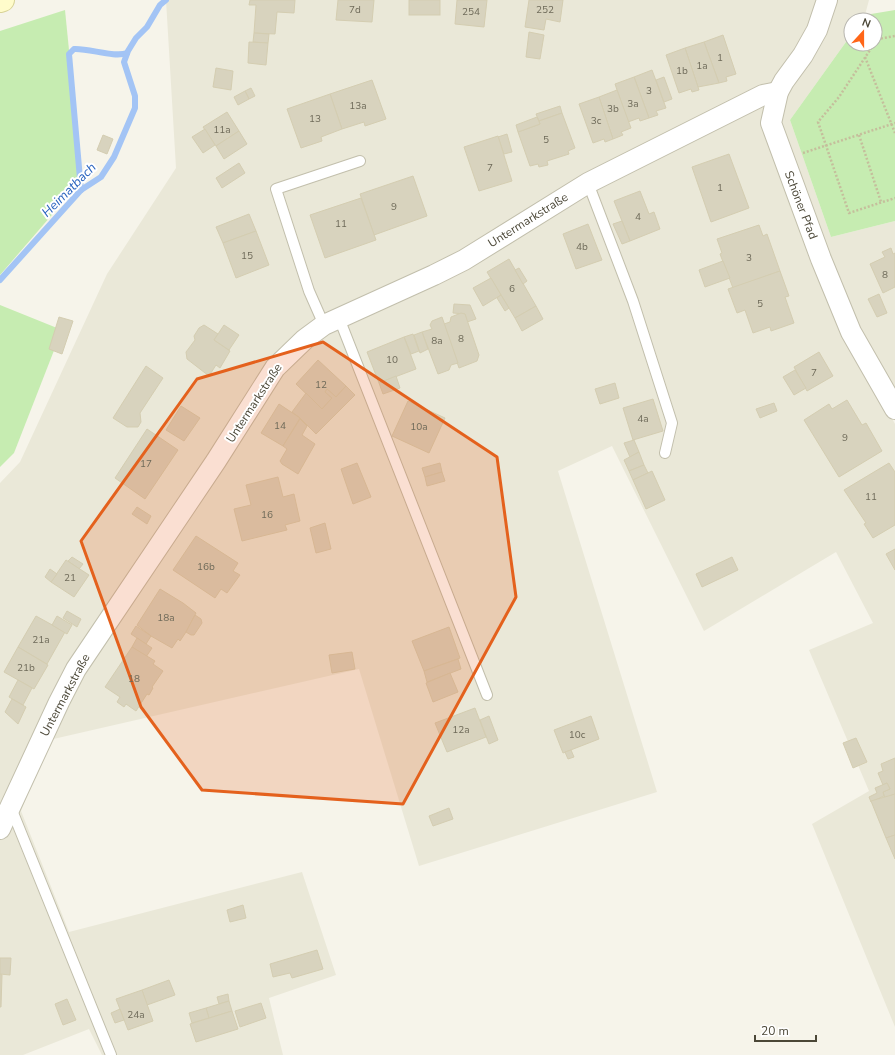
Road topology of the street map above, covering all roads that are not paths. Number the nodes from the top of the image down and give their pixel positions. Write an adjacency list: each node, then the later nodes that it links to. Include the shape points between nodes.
1 (4, 0): 3 (main road)
2 (827, 0): 4 (street, Schöner Pfad, via 804,55)
3 (0, 1)
4 (778, 92): 6 (street, Untermarkstraße, via 763,95); 8 (street, Schöner Pfad, via 771,123 784,159 851,332)
5 (360, 161): 7 (lane, via 276,189 309,291)
6 (588, 183): 7 (street, Untermarkstraße, via 464,260); 9 (lane, via 632,300 672,423)
7 (331, 321): 10 (lane); 11 (street, Untermarkstraße, via 305,339 275,368 216,461 76,669)
8 (895, 409)
9 (665, 453)
10 (486, 695)
11 (10, 806): 12 (street, Untermarkstraße); 13 (lane)
12 (0, 829)
13 (111, 1055)

